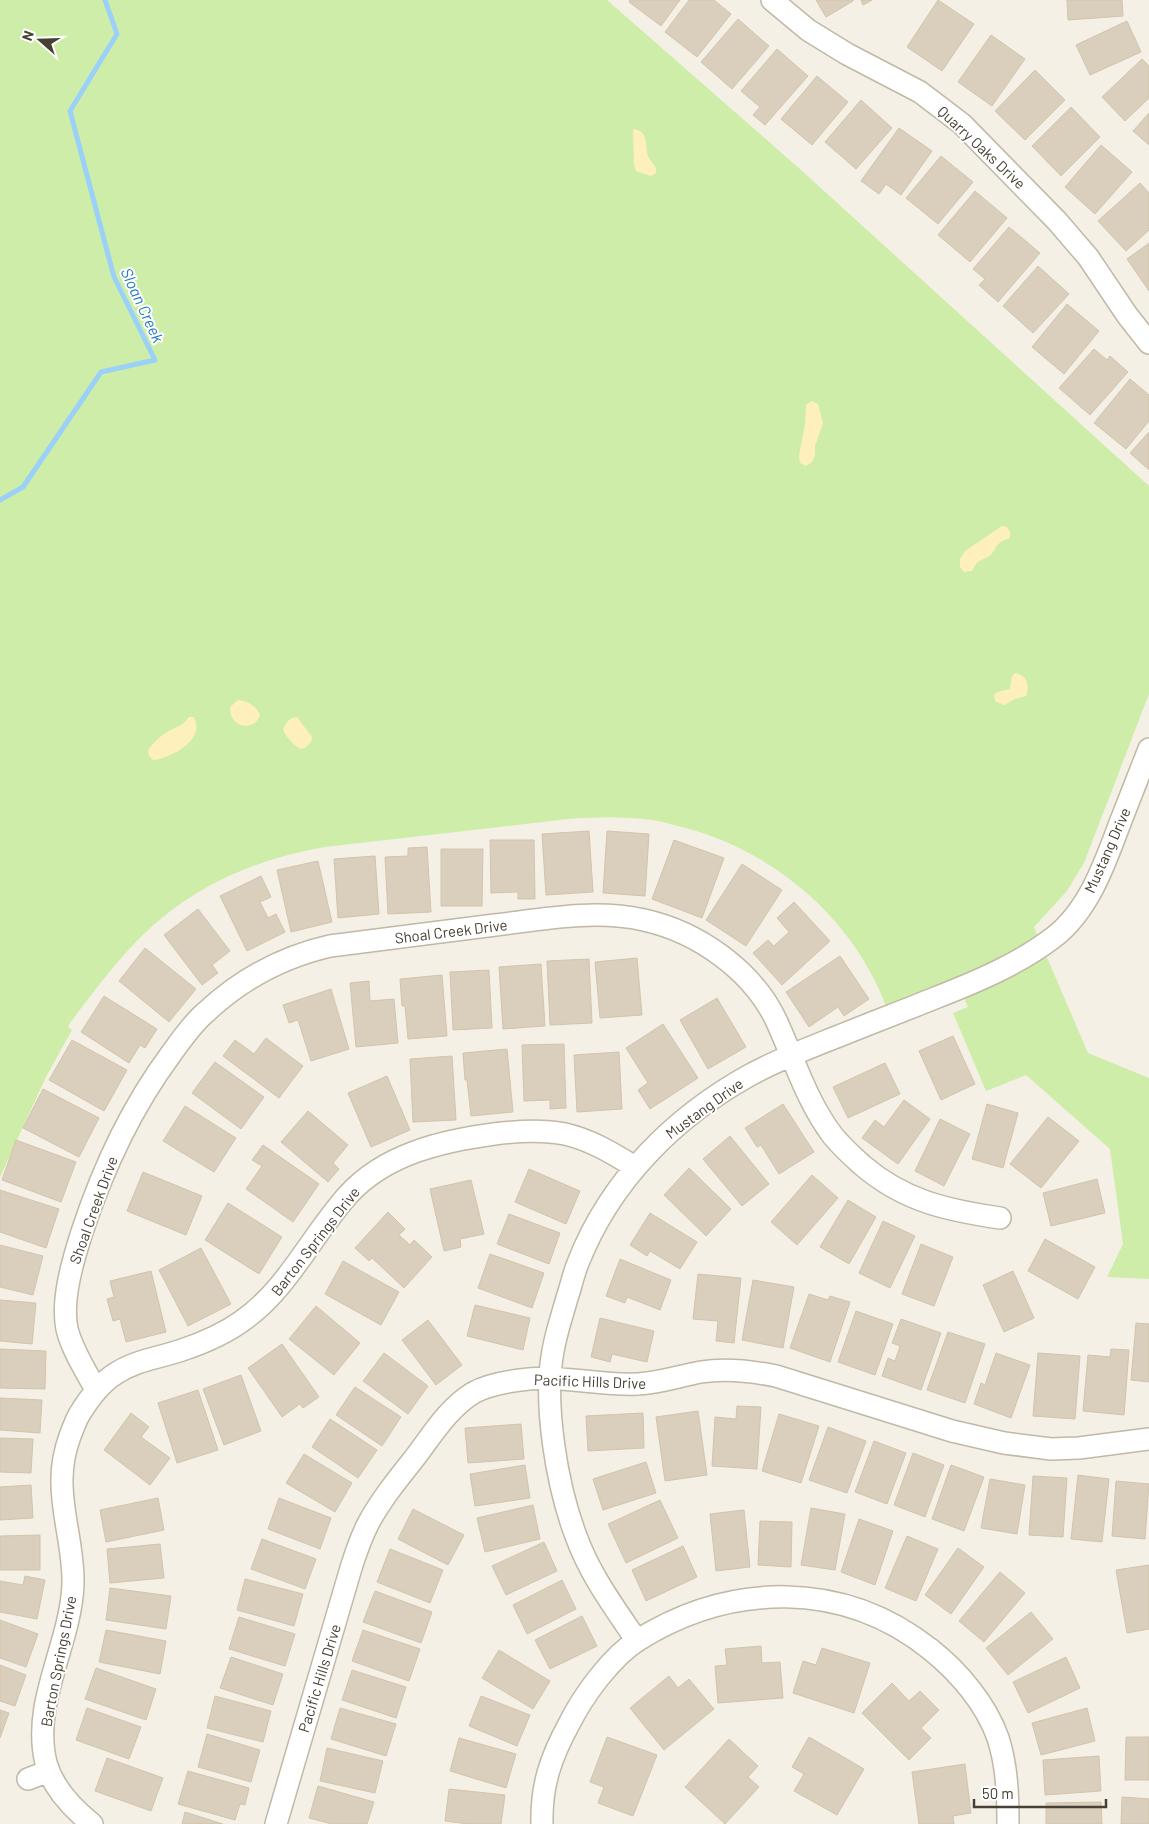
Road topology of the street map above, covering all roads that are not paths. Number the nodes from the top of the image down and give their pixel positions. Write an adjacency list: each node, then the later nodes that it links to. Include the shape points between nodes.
1 (772, 0): 2 (street, Quarry Oaks Drive, via 808,30 920,92 962,124 1088,257)
2 (1149, 343)
3 (1149, 749): 4 (street, Mustang Drive, via 1098,877 1076,913 1055,936 1019,960 966,986)
4 (790, 1055): 5 (street, Mustang Drive, via 722,1092 685,1118); 6 (street, Shoal Creek Drive, via 834,1138 866,1168 905,1194 929,1204); 8 (street, Shoal Creek Drive, via 775,1018 762,998 725,958 671,928 645,920 607,915 566,916 330,946 303,952 275,964 226,994 180,1041 139,1101 102,1176 75,1252 66,1308 67,1328 74,1348)
5 (635, 1167): 7 (street, Mustang Drive, via 601,1216 577,1265 553,1352); 8 (street, Barton Springs Drive, via 601,1146 562,1133 543,1131 459,1139 411,1153 370,1176 350,1193 284,1282 252,1314 208,1340 132,1364 112,1375)
6 (1000, 1218)
7 (550, 1378): 9 (street, Pacific Hills Drive, via 636,1384 701,1372 751,1371 952,1431 1004,1443 1051,1449); 10 (street, Mustang Drive, via 553,1436 565,1504 589,1568); 14 (street, Pacific Hills Drive, via 492,1386 459,1403 380,1503 360,1542)
8 (96, 1390): 11 (street, Barton Springs Drive, via 76,1420 64,1459 62,1482 73,1560 72,1605 46,1705 44,1731)
9 (1149, 1439)
10 (637, 1641): 15 (street, via 619,1656 580,1702 547,1774 541,1805); 16 (street, via 690,1615 722,1604 768,1596 822,1600 894,1624 939,1656 972,1692 986,1714 1003,1757)
11 (49, 1771): 12 (street); 13 (street, Barton Springs Drive, via 63,1795)
12 (28, 1779)
13 (92, 1824)
14 (276, 1824)
15 (542, 1824)
16 (1008, 1824)

